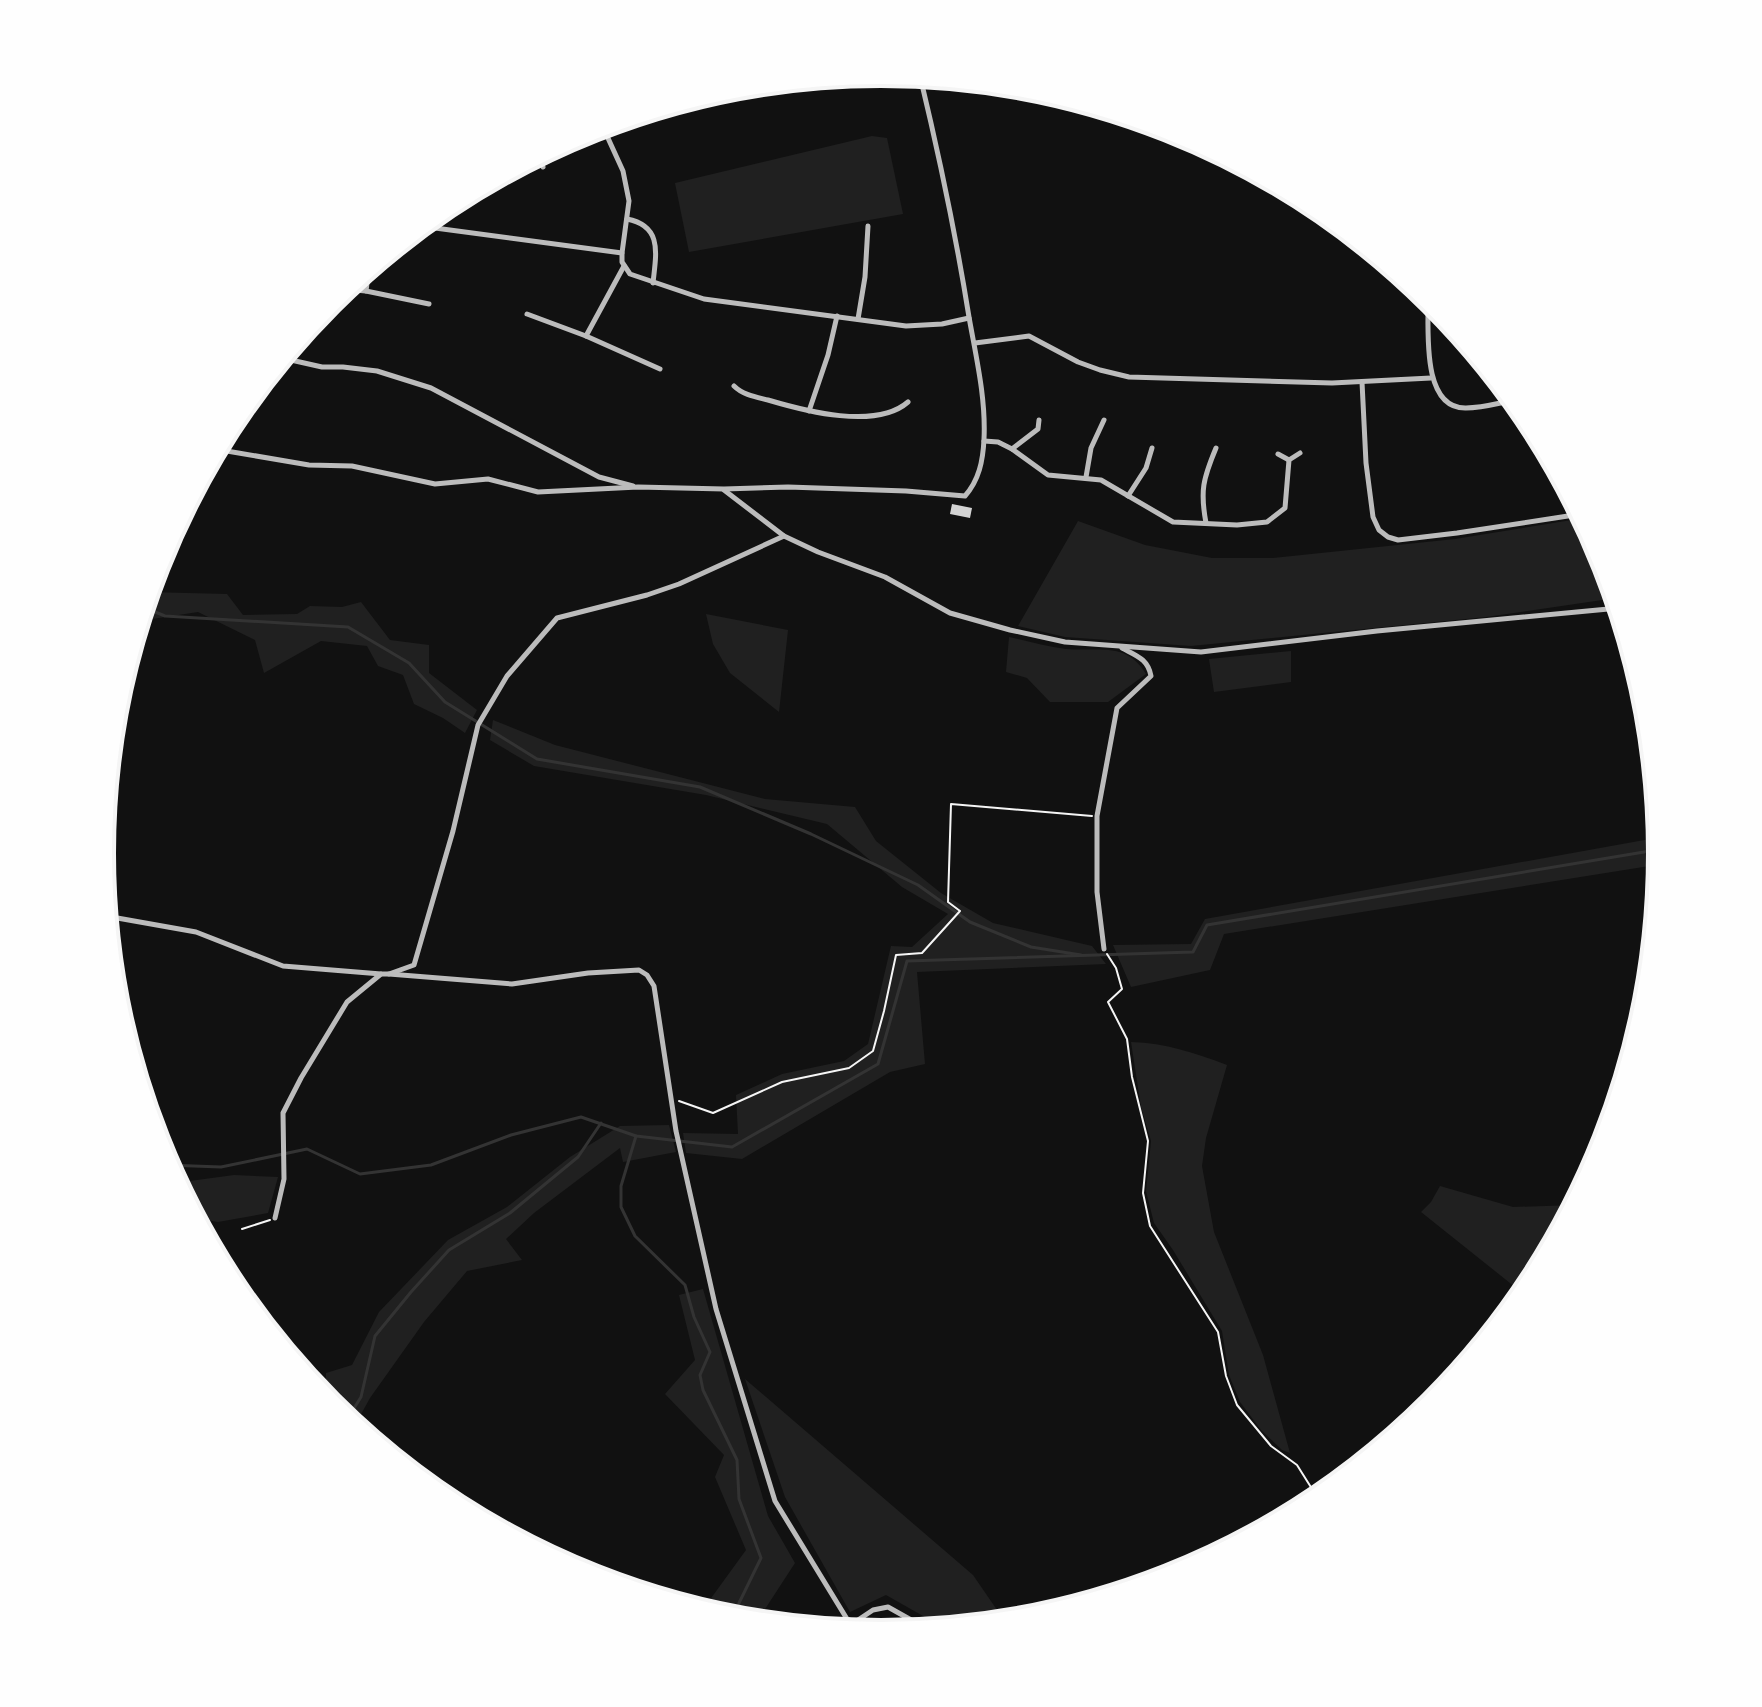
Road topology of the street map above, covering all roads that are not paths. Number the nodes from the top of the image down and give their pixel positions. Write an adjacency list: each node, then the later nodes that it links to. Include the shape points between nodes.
1 (925, 88): 16 (street)
2 (607, 137): 3 (street, via 623,171)
3 (627, 219): 6 (street); 8 (street, via 642,222 652,233)
4 (868, 226): 17 (street)
5 (437, 228): 6 (street)
6 (622, 253): 7 (street)
7 (624, 266): 8 (street); 18 (street)
8 (653, 283): 14 (street, via 704,299)
9 (367, 284): 11 (street)
10 (360, 290): 11 (street)
11 (366, 291): 12 (street)
12 (429, 304)
13 (527, 314): 18 (street)
14 (837, 316): 17 (street); 27 (street)
15 (1429, 316): 22 (street)
16 (969, 318): 17 (street, via 906,326); 19 (street)
17 (858, 319)
18 (586, 336): 21 (street)
19 (975, 343): 23 (street, via 1029,336 1078,362 1129,377); 30 (street)
20 (293, 360): 39 (street, via 377,371 431,388 599,477)
21 (660, 369)
22 (1431, 378): 23 (street); 26 (street, via 1442,397 1463,409)
23 (1362, 382): 42 (street, via 1373,517 1388,537 1398,540)
24 (734, 386): 27 (street)
25 (908, 402): 27 (street, via 892,411 856,417)
26 (1502, 402)
27 (809, 411)
28 (1039, 420): 33 (street, via 1038,429)
29 (1104, 420): 38 (street)
30 (984, 441): 33 (street); 40 (street, via 978,476 965,496)
31 (1152, 448): 41 (street)
32 (1216, 448): 43 (street, via 1203,479)
33 (1012, 449): 38 (street, via 1048,475)
34 (228, 451): 39 (street, via 309,465 352,466 435,484 488,479 538,492)
35 (1300, 453): 37 (street)
36 (1278, 454): 37 (street)
37 (1289, 460): 43 (street, via 1285,508 1267,522)
38 (1086, 477): 41 (street)
39 (638, 487): 40 (street)
40 (724, 489): 44 (street)
41 (1128, 496): 43 (street, via 1173,522)
42 (1570, 516)
43 (1206, 523)
44 (784, 536): 46 (street, via 885,577 950,613 1065,642); 49 (street, via 679,584 557,618 517,664 478,725)
45 (1609, 609): 46 (street, via 1201,652)
46 (1118, 646): 48 (street, via 1149,665 1151,676 1117,708 1097,816)
47 (116, 918): 50 (street, via 196,932 283,966)
48 (1104, 949)
49 (414, 965): 51 (street); 52 (street)
50 (381, 974): 51 (street); 53 (street, via 347,1002 283,1113 284,1179)
51 (389, 974): 52 (street)
52 (417, 976): 54 (street, via 512,984 588,973 639,970 647,975 654,986 670,1097 716,1309 775,1501)
53 (275, 1218)
54 (849, 1620)
55 (858, 1620): 56 (street, via 888,1607)
56 (911, 1620)

